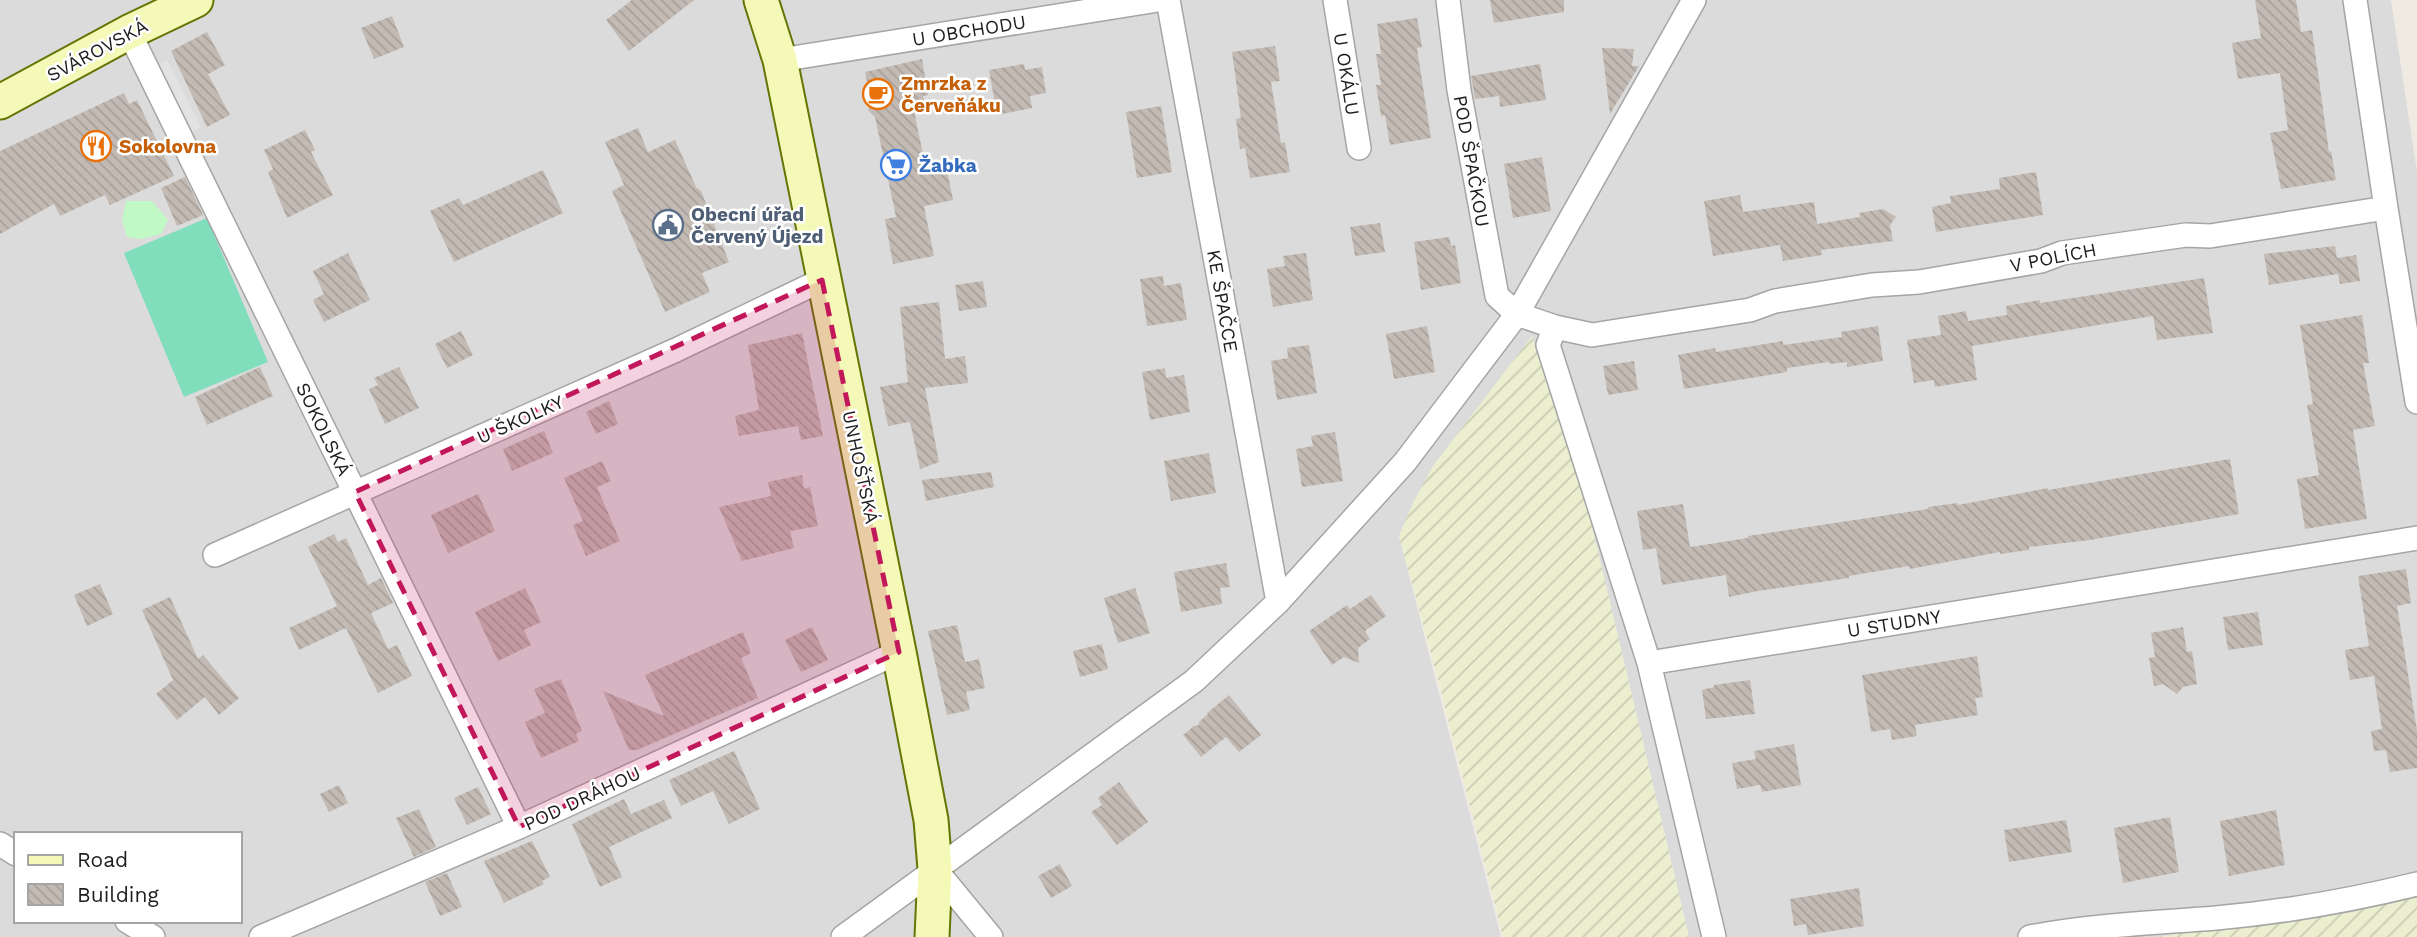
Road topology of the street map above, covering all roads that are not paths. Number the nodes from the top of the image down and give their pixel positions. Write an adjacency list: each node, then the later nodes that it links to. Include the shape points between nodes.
1 (196, 0): 9 (main road, SVÁROVSKÁ)
2 (761, 0): 10 (main road, UNHOŠŤSKÁ)
3 (1158, 0): 10 (street, U OBCHODU)
4 (1168, 0): 21 (street, KE ŠPAČCE)
5 (1335, 0): 12 (street, U OKÁLU)
6 (1448, 0): 15 (street, POD ŠPAČKOU, via 1459,90 1497,296)
7 (1694, 0): 15 (street)
8 (2355, 0): 13 (street)
9 (129, 32): 11 (main road, SVÁROVSKÁ); 18 (street, SOKOLSKÁ)
10 (780, 60): 14 (main road, UNHOŠŤSKÁ)
11 (0, 102)
12 (1359, 148)
13 (2386, 208): 16 (street, V POLÍCH, via 2210,236 2186,235 2062,253 2041,261 1919,282 1872,285 1592,335); 17 (street)
14 (822, 280): 18 (street, U ŠKOLKY); 22 (main road, UNHOŠŤSKÁ)
15 (1517, 314): 16 (street, V POLÍCH); 21 (street, via 1405,462)
16 (1555, 327): 23 (street, via 1548,345)
17 (2417, 402)
18 (355, 492): 20 (street, U ŠKOLKY); 24 (street, SOKOLSKÁ)
19 (2417, 538): 23 (street, U STUDNY)
20 (215, 555)
21 (1278, 602): 25 (street, via 1194,681)
22 (899, 652): 24 (street, POD DRÁHOU); 25 (main road, UNHOŠŤSKÁ, via 931,820)
23 (1649, 663): 33 (street)
24 (519, 827): 29 (street, POD DRÁHOU)
25 (935, 869): 30 (street); 31 (main road, UNHOŠŤSKÁ); 32 (street)
26 (2417, 884): 34 (street, via 2268,912 2074,928)
27 (130, 923): 28 (street)
28 (153, 937)
29 (261, 937)
30 (843, 937)
31 (932, 937)
32 (990, 937)
33 (1714, 937)
34 (2030, 937)

